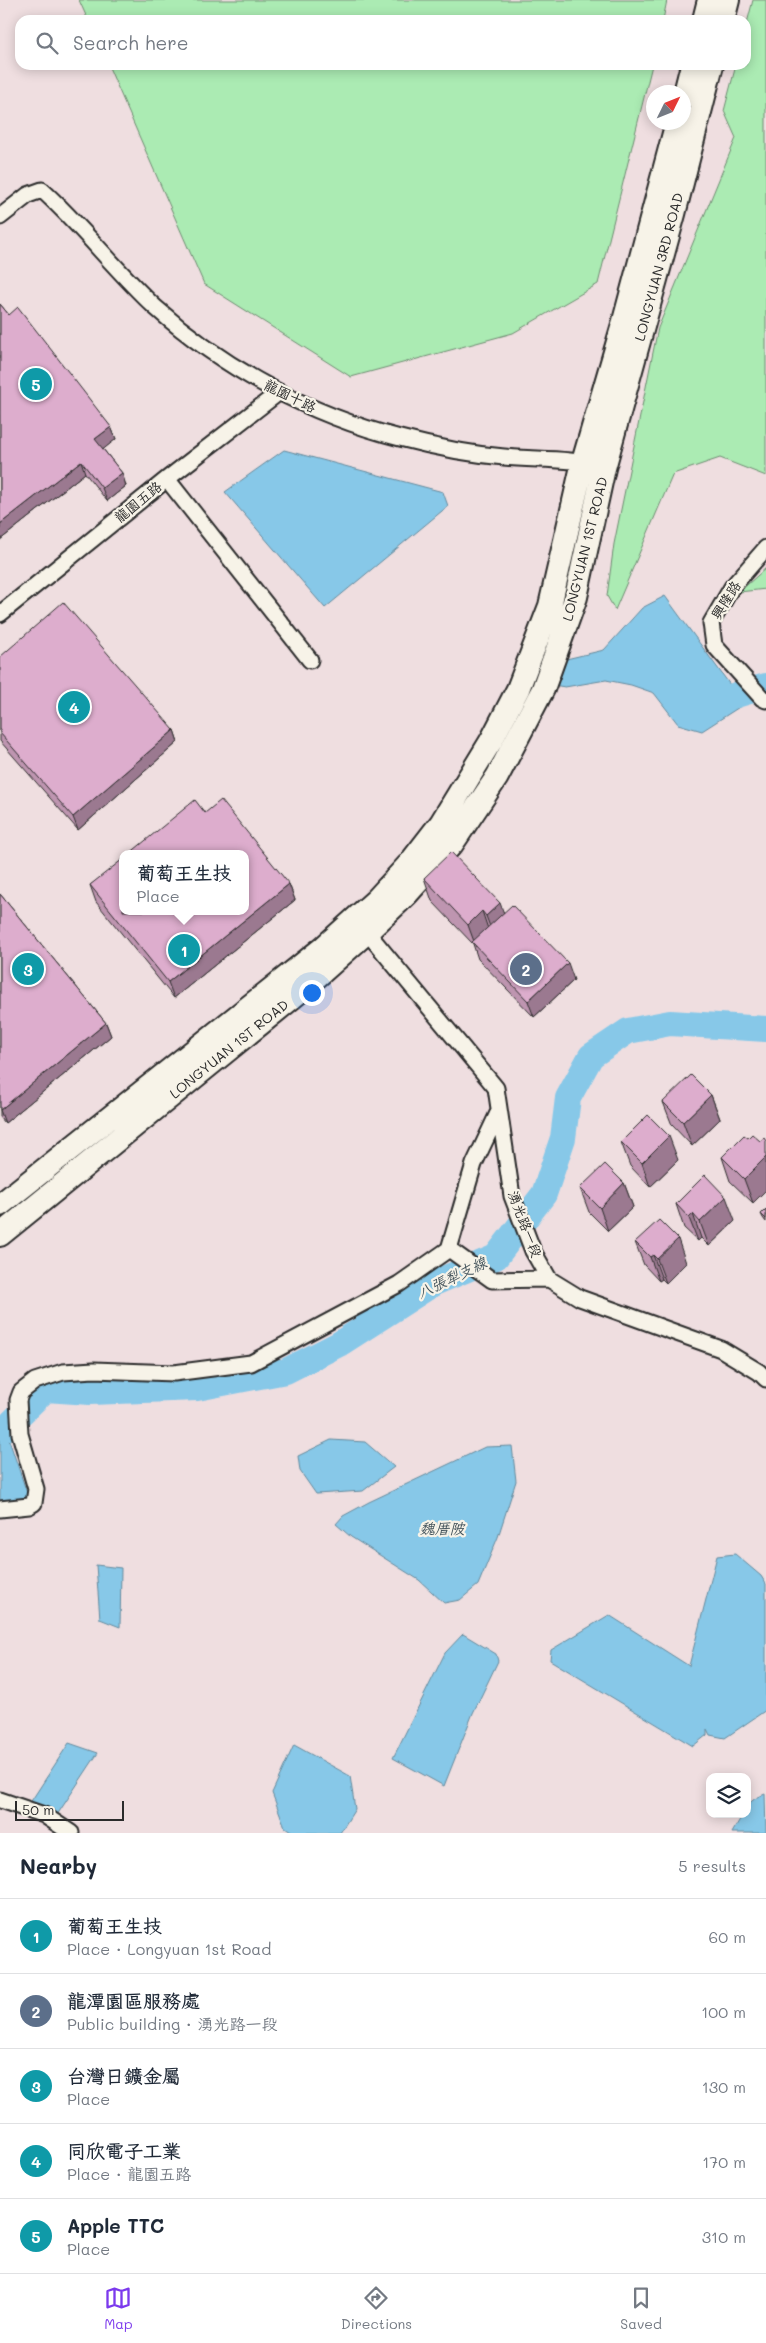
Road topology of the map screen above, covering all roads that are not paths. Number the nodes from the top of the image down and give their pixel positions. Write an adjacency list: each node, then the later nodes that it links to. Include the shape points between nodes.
1 (709, 0): 3 (street)
2 (728, 0): 4 (street)
3 (705, 15)
4 (724, 15)
5 (691, 70): 7 (street)
6 (711, 70): 11 (street, LONGYUAN 3RD ROAD, via 674,214)
7 (687, 85)
8 (675, 130): 11 (street, LONGYUAN 3RD ROAD, via 624,321)
9 (0, 217): 10 (street, 龍園十路, via 28,195 42,190 156,307 204,346)
10 (278, 394): 11 (street, 龍園十路, via 342,420 434,446 503,457); 12 (street, 龍園五路)
11 (594, 465): 17 (street, LONGYUAN 1ST ROAD, via 576,597 526,725 497,777 452,844 407,894)
12 (167, 479): 14 (street, 龍園五路); 15 (street)
13 (766, 548): 16 (street, 興隆路, via 732,587 711,623 714,645)
14 (0, 614)
15 (310, 660)
16 (764, 699)
17 (361, 925): 18 (street, 湧光路一段, via 496,1088); 19 (street, LONGYUAN 1ST ROAD, via 309,959); 20 (street, LONGYUAN 1ST ROAD, via 302,989)
18 (499, 1111): 22 (street, via 474,1164); 23 (street, 湧光路一段, via 512,1196)
19 (1, 1202): 20 (street)
20 (18, 1220): 21 (street, LONGYUAN 1ST ROAD)
21 (0, 1234)
22 (449, 1250): 23 (street, via 492,1280); 25 (street, via 399,1284 251,1363 174,1373 64,1372 35,1381 21,1392 18,1400 20,1434 36,1489 34,1503)
23 (549, 1279): 24 (street, via 580,1298 722,1349)
24 (766, 1379)
25 (0, 1509)
26 (0, 1800): 27 (street, via 44,1815)
27 (71, 1833)

